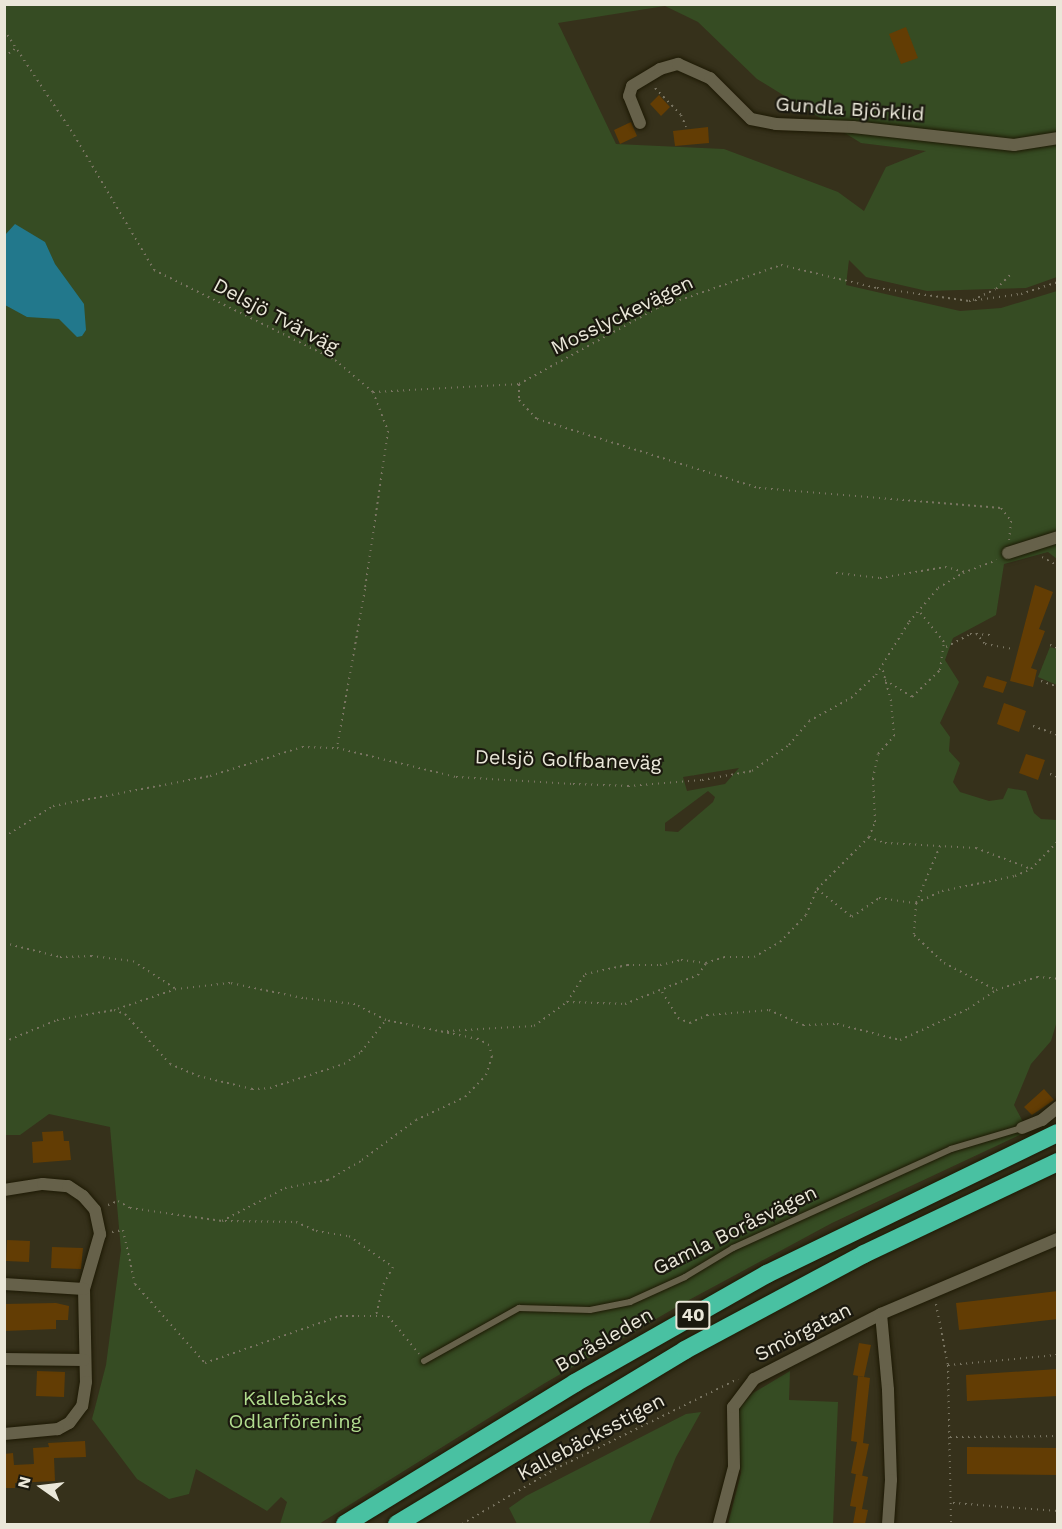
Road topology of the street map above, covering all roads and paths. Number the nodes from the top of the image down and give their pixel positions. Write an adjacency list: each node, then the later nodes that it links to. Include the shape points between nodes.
1 (4, 30): 2 (path, Delsjö Tvärväg)
2 (16, 48): 3 (path); 12 (path, Delsjö Tvärväg, via 154,270 335,360)
3 (4, 57)
4 (642, 78): 5 (street, via 632,86 629,96); 6 (path, via 657,89); 7 (street, Gundla Björklid, via 678,64 697,69 751,119 776,124 853,127 1014,145)
5 (640, 123)
6 (686, 126)
7 (1058, 138)
8 (1012, 273): 10 (path, via 996,289)
9 (1058, 282): 10 (path, Mosslyckevägen, via 1021,294)
10 (969, 301): 11 (path, Mosslyckevägen, via 877,288 781,265 657,308)
11 (519, 384): 12 (path, Mosslyckevägen); 15 (path, via 519,400 537,419 759,488 1001,508 1011,521)
12 (373, 392): 32 (path, Delsjö Tvärväg, via 388,431)
13 (1058, 537): 14 (street)
14 (1032, 546): 15 (street); 16 (path)
15 (1008, 553): 17 (path, Delsjö Golfbaneväg)
16 (1058, 566)
17 (965, 572): 18 (path, via 933,568 880,578); 19 (path, Delsjö Golfbaneväg, via 938,588)
18 (836, 573)
19 (918, 610): 23 (path); 26 (path, Delsjö Golfbaneväg)
20 (976, 633): 21 (path); 23 (path); 25 (path, via 985,644)
21 (990, 635)
22 (1050, 645): 24 (path)
23 (945, 647): 27 (path, via 940,670 912,697)
24 (1058, 648)
25 (1013, 649)
26 (882, 668): 27 (path); 32 (path, Delsjö Golfbaneväg, via 851,698 809,721 789,745 752,771 702,780 628,786 456,777)
27 (885, 680): 36 (path, via 894,736 878,754 873,778 876,822)
28 (1041, 681): 29 (path)
29 (1058, 687)
30 (1033, 726): 31 (path)
31 (1058, 735)
32 (337, 748): 35 (path, Delsjö Golfbaneväg, via 302,747 210,776 53,806)
33 (1050, 774): 34 (path)
34 (1058, 777)
35 (4, 837)
36 (869, 837): 38 (path, via 885,843); 40 (path)
37 (1058, 840): 39 (path)
38 (940, 846): 39 (path, via 976,848); 41 (path)
39 (1031, 868): 41 (path, via 1015,876 942,891)
40 (817, 889): 41 (path, via 852,917 879,898); 43 (path, via 806,915 780,942 754,957 724,957)
41 (916, 903): 46 (path, via 914,935 944,963)
42 (4, 943): 45 (path, via 60,957 133,961)
43 (706, 963): 47 (path, via 698,975); 48 (path, via 681,960 585,974)
44 (1058, 979): 46 (path, via 1037,977)
45 (176, 989): 49 (path); 50 (path, via 230,983 355,1004)
46 (996, 990): 47 (path, via 968,1009 900,1040 837,1024 803,1025 770,1010 707,1015 690,1023 678,1018)
47 (662, 992): 48 (path, via 624,1004)
48 (567, 1002): 51 (path, via 534,1026)
49 (114, 1010): 50 (path, via 125,1014 170,1064 198,1076 252,1089 270,1088 344,1064 361,1052); 52 (path, via 57,1020)
50 (386, 1020): 51 (path)
51 (442, 1032): 59 (path, via 489,1045 492,1057 486,1075 465,1097 416,1120 328,1180 285,1188)
52 (4, 1042)
53 (1058, 1107): 54 (street, Gamla Boråsvägen, via 1042,1120)
54 (1022, 1128): 70 (lane, Gamla Boråsvägen, via 951,1149 733,1248 685,1277 630,1302 590,1310 519,1308)
55 (1058, 1133): 78 (highway, Boråsleden / 40, via 939,1187 758,1279 575,1383)
56 (1058, 1162): 79 (highway, 40, via 864,1254 685,1350)
57 (4, 1190): 58 (street, via 62,1184 83,1196)
58 (95, 1210): 59 (path, via 118,1201 130,1208); 60 (street)
59 (222, 1221): 66 (path, via 296,1222 316,1232 349,1236 393,1267 384,1283)
60 (100, 1234): 63 (street); 66 (path, via 123,1230 135,1284 204,1363 340,1316)
61 (1058, 1239): 64 (street, Smörgatan)
62 (4, 1284): 63 (street)
63 (84, 1289): 69 (street)
64 (934, 1292): 65 (street, Smörgatan); 71 (path)
65 (881, 1314): 81 (street, Smörgatan, via 776,1366 754,1379 741,1394 730,1420 734,1467); 82 (street, Smörgatan, via 891,1469)
66 (376, 1316): 70 (path, via 388,1316)
67 (1058, 1356): 71 (path)
68 (4, 1359): 69 (street)
69 (84, 1360): 73 (street, via 85,1396 69,1423 58,1429)
70 (424, 1361)
71 (948, 1365): 75 (path)
72 (735, 1379): 80 (path, Kallebäcksstigen, via 555,1469)
73 (4, 1434)
74 (1058, 1436): 75 (path)
75 (950, 1437): 76 (path)
76 (953, 1503): 77 (path); 83 (path)
77 (1058, 1511)
78 (345, 1524)
79 (397, 1524)
80 (462, 1524)
81 (719, 1524)
82 (888, 1524)
83 (951, 1524)

